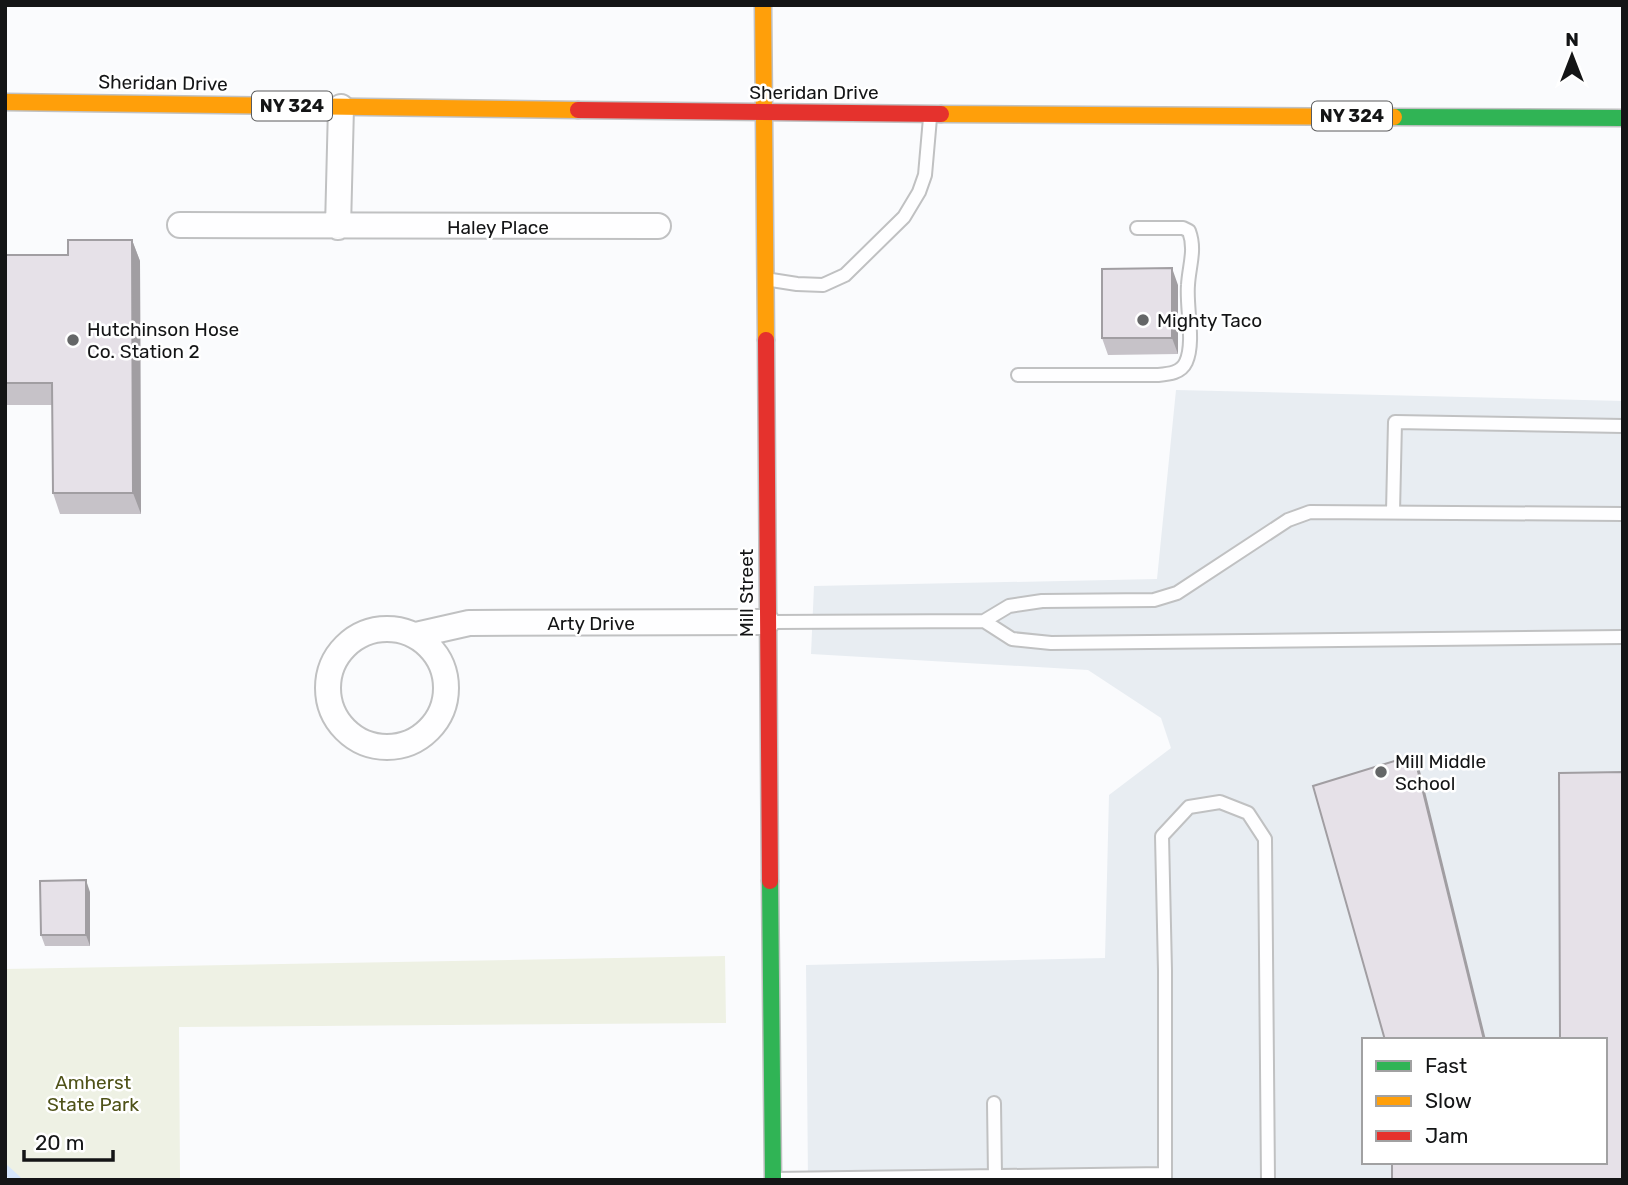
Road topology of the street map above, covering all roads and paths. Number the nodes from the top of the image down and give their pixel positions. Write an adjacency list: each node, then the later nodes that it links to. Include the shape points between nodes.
1 (763, 5): 4 (main road, Mill Street)
2 (5, 102): 3 (main road, Sheridan Drive / NY 324)
3 (341, 107): 4 (main road, Sheridan Drive / NY 324); 9 (street)
4 (764, 113): 5 (main road, Sheridan Drive / NY 324); 11 (main road, Mill Street)
5 (930, 114): 6 (main road, Sheridan Drive / NY 324); 11 (lane, via 925,174 904,218 845,275 823,285)
6 (1623, 118)
7 (180, 225): 9 (street, Haley Place)
8 (658, 226): 9 (street, Haley Place)
9 (338, 227)
10 (1137, 228): 12 (lane, via 1183,228 1192,239 1185,365 1174,373 1158,375)
11 (765, 279): 17 (main road, Mill Street)
12 (1018, 375)
13 (1623, 426): 14 (lane, via 1395,422)
14 (1394, 512): 15 (lane); 16 (lane, via 1297,516 1177,593 1154,600 1042,601 1009,606)
15 (1623, 514)
16 (984, 621): 17 (lane); 19 (lane, via 1012,639 1051,643)
17 (767, 622): 18 (street, Arty Drive, via 468,623); 24 (main road, Mill Street)
18 (416, 635): 18 (street, Arty Drive, via 442,664 447,683 437,720 416,739 388,747 351,734 330,702 333,664 344,648 368,632 397,629)
19 (1623, 637)
20 (994, 1103): 21 (lane)
21 (995, 1177): 22 (lane); 23 (lane)
22 (1165, 1177): 25 (lane, via 1162,836 1189,807 1220,802 1248,813 1265,839)
23 (974, 1178): 24 (lane)
24 (773, 1180)
25 (1268, 1180)

